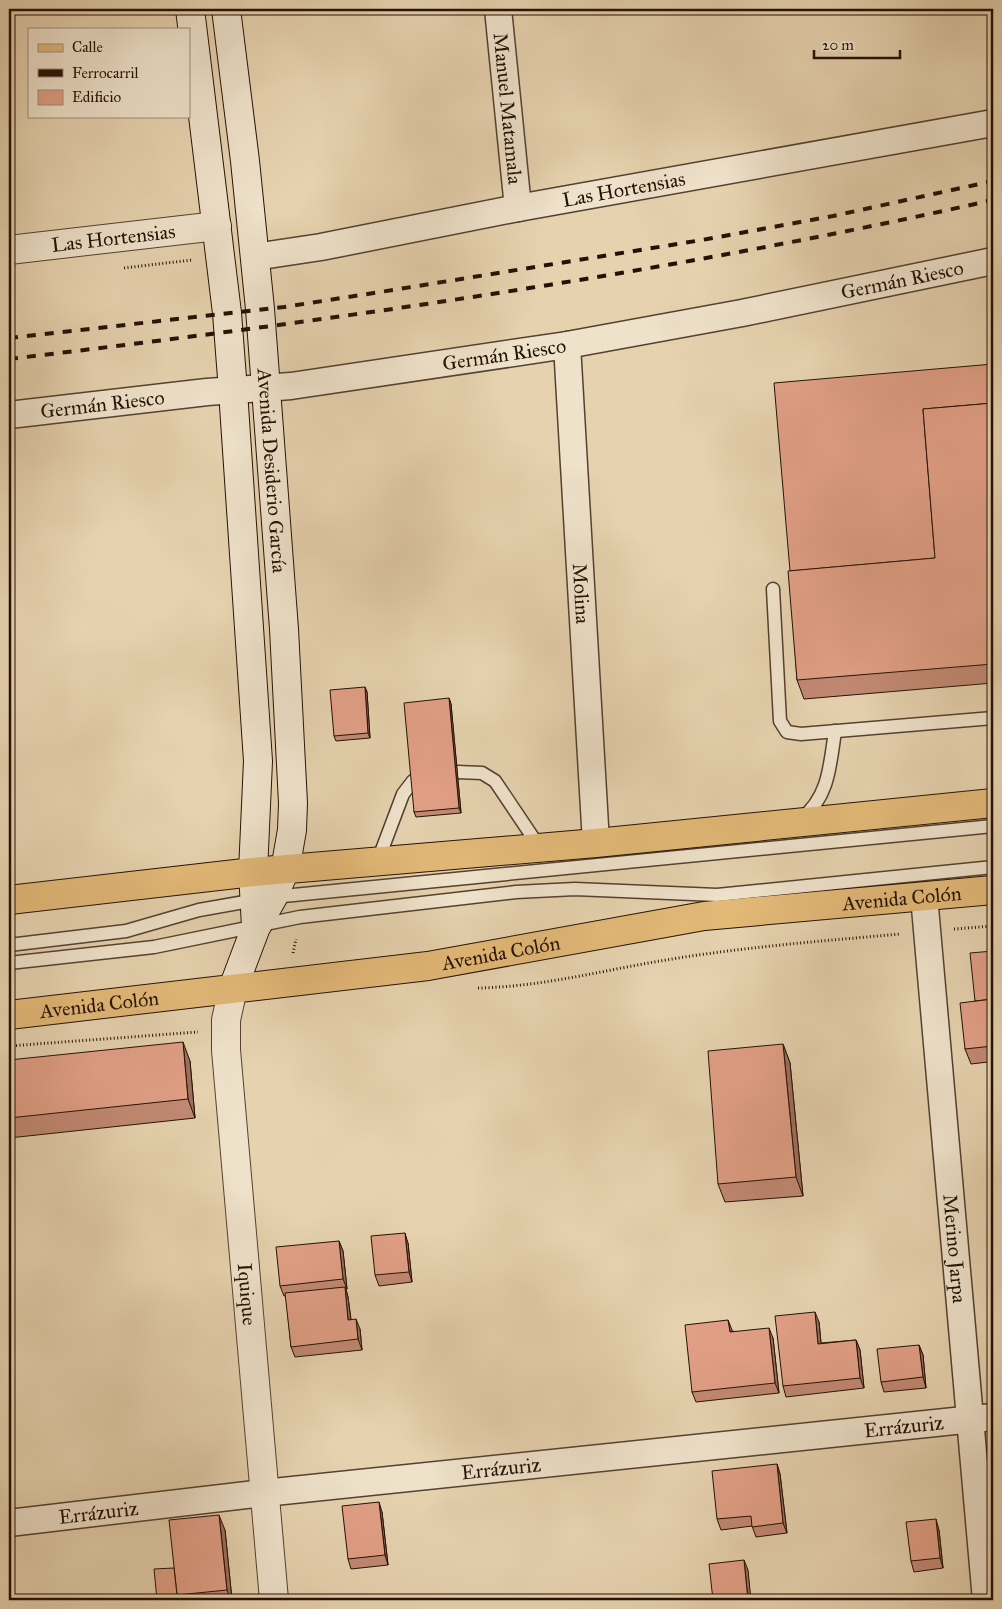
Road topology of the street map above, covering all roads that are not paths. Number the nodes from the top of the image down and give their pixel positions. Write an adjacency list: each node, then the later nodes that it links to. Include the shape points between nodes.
1 (190, 9): 6 (main road, Avenida Desiderio García)
2 (226, 9): 8 (main road, Avenida Desiderio García)
3 (498, 9): 5 (street, Manuel Matamala)
4 (993, 123): 5 (street, Las Hortensias)
5 (518, 208): 8 (street, Las Hortensias, via 414,230)
6 (217, 226): 7 (main road, Las Hortensias); 12 (main road, Avenida Desiderio García)
7 (9, 250)
8 (255, 257): 11 (main road, Avenida Desiderio García)
9 (993, 262): 10 (street, Germán Riesco)
10 (567, 345): 11 (street, Germán Riesco); 24 (street, Molina)
11 (266, 388): 12 (street, Germán Riesco); 15 (main road, Avenida Desiderio García)
12 (233, 391): 13 (street, Germán Riesco); 16 (main road, Avenida Desiderio García)
13 (9, 415)
14 (773, 589): 18 (lane, via 780,721 788,732 794,734)
15 (284, 629): 16 (main road); 28 (main road, Avenida Desiderio García, via 293,803)
16 (250, 632): 29 (main road, Avenida Desiderio García, via 258,761)
17 (993, 718): 18 (lane)
18 (835, 731): 22 (lane, via 826,786 815,805)
19 (457, 772): 25 (lane, via 482,773 495,781)
20 (412, 781): 26 (lane, via 403,794)
21 (993, 803): 22 (main road)
22 (796, 823): 24 (main road)
23 (993, 826): 32 (lane)
24 (596, 843): 25 (main road)
25 (540, 848): 26 (main road)
26 (377, 863): 28 (main road)
27 (993, 867): 34 (lane, via 717,895 575,889 516,892 300,917)
28 (285, 870): 29 (main road); 32 (main road, Avenida Desiderio García)
29 (253, 872): 32 (main road, Avenida Desiderio García); 33 (main road)
30 (993, 890): 31 (main road, Avenida Colón)
31 (924, 896): 37 (main road, Avenida Colón, via 704,916 428,966); 39 (street, Merino Jarpa)
32 (264, 898): 34 (main road, Avenida Desiderio García); 35 (lane, via 199,910 126,931)
33 (9, 900)
34 (256, 927): 36 (lane, via 154,947); 37 (main road, Avenida Desiderio García)
35 (9, 946)
36 (9, 963)
37 (233, 988): 38 (main road, Avenida Colón); 40 (main road, Iquique, via 226,1030)
38 (9, 1015)
39 (982, 1418): 40 (street, Errázuriz); 43 (street, Merino Jarpa)
40 (264, 1493): 41 (street, Errázuriz); 42 (main road, Iquique)
41 (9, 1523)
42 (274, 1600)
43 (986, 1600)

